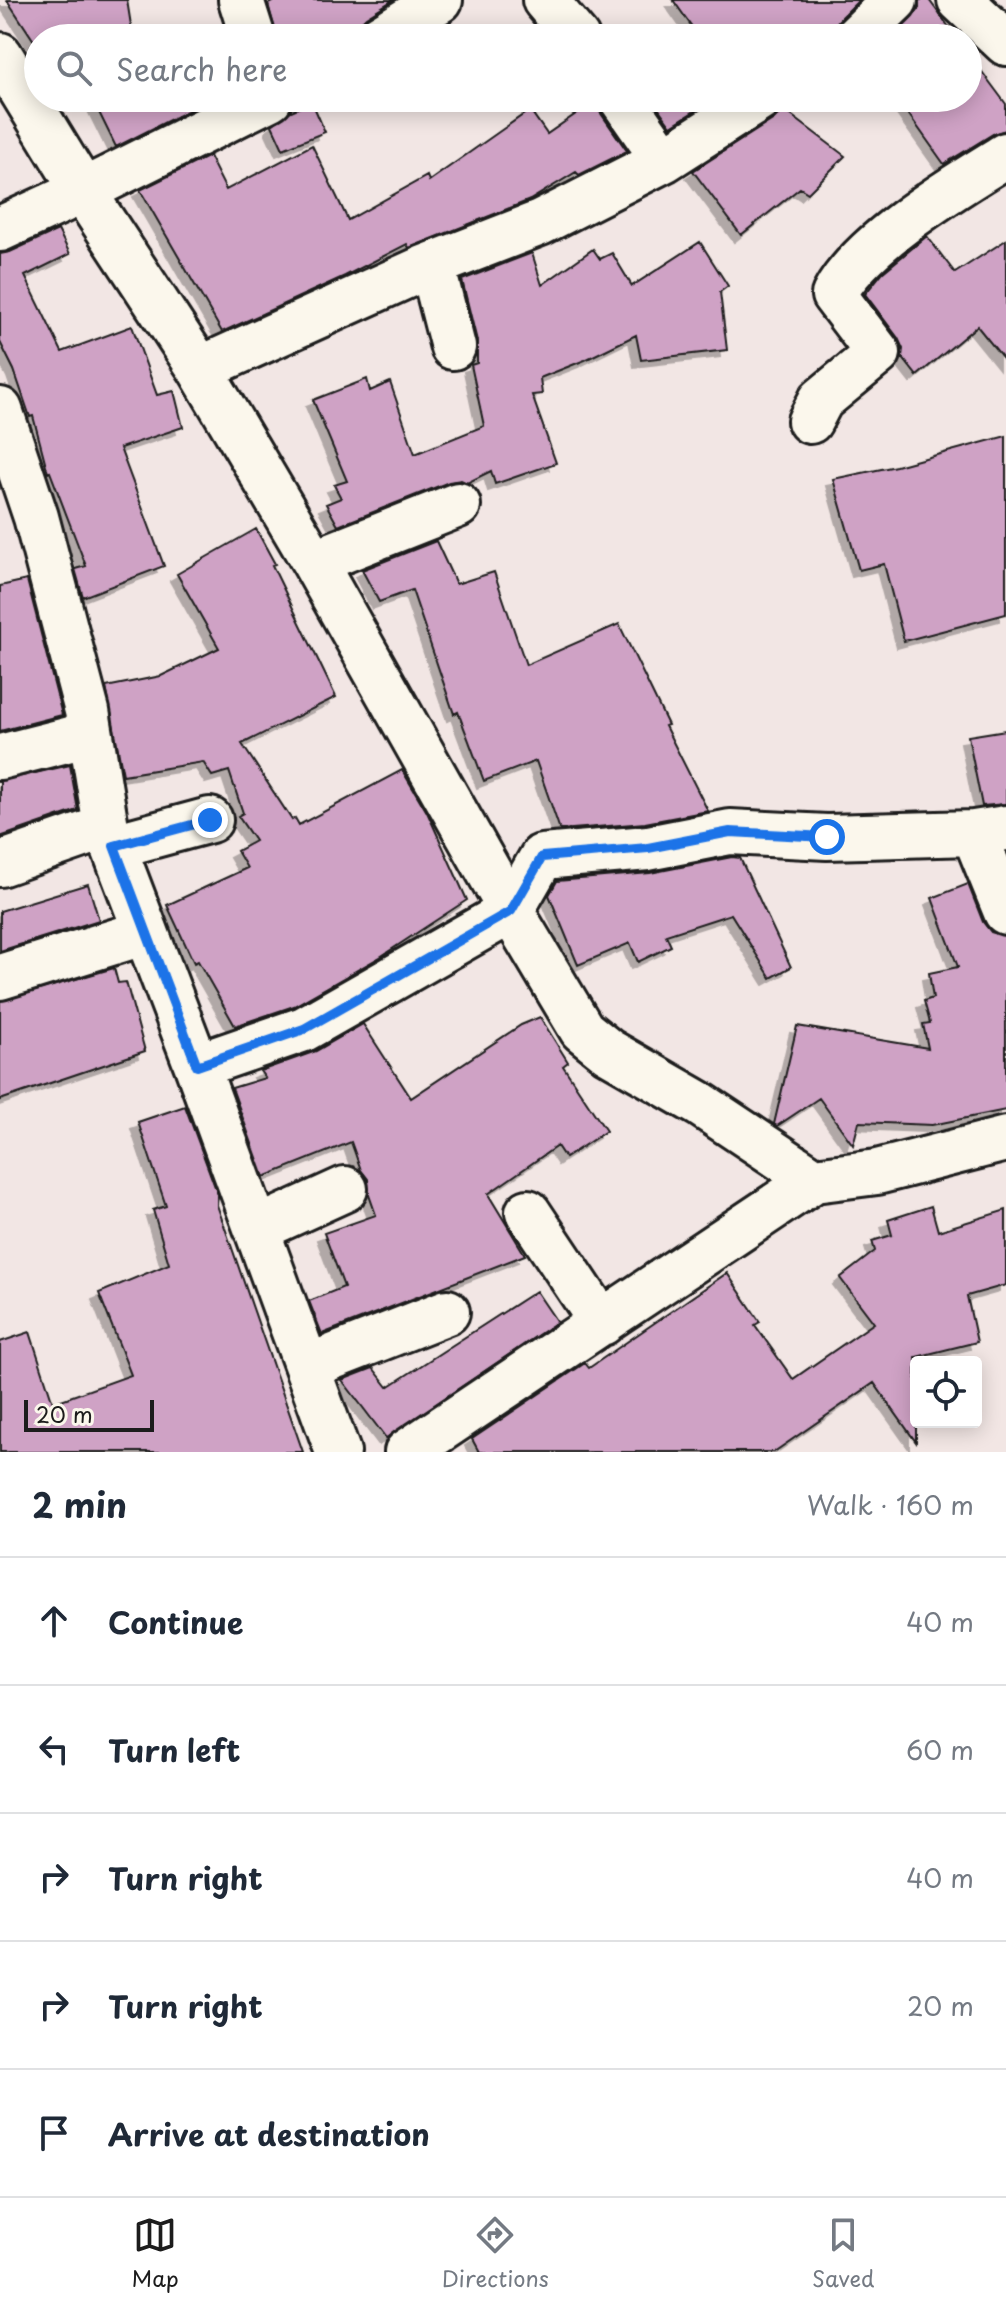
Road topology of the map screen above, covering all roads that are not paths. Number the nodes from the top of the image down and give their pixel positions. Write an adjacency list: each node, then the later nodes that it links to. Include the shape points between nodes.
1 (241, 0): 6 (street)
2 (440, 0): 7 (street)
3 (545, 0): 8 (street)
4 (895, 0): 9 (street)
5 (960, 0): 10 (street)
6 (249, 24)
7 (401, 24)
8 (565, 24)
9 (870, 24)
10 (1006, 43)
11 (0, 55): 12 (street)
12 (24, 94)
13 (35, 112): 19 (street)
14 (242, 112): 19 (street)
15 (631, 112): 18 (street)
16 (739, 112): 18 (street)
17 (1006, 155): 25 (street, via 939,197 842,281 834,295 878,353 821,400)
18 (664, 160): 21 (street, via 540,223)
19 (83, 191): 20 (street); 23 (street)
20 (0, 229)
21 (432, 265): 22 (street); 23 (street)
22 (453, 347)
23 (200, 369): 27 (street)
24 (0, 410): 28 (street, via 36,517)
25 (810, 421)
26 (458, 505): 27 (street)
27 (314, 562): 34 (street)
28 (90, 734): 29 (street); 32 (street)
29 (0, 757)
30 (210, 820): 32 (street)
31 (990, 830): 34 (street, via 827,837 730,832 648,848 542,857); 35 (street)
32 (110, 837): 33 (street); 36 (street)
33 (0, 864)
34 (511, 911): 38 (street, via 304,1029); 40 (street, via 582,1030)
35 (1006, 912)
36 (146, 932): 37 (street); 38 (street)
37 (0, 977)
38 (197, 1066): 43 (street)
39 (1006, 1139): 40 (street, via 877,1172)
40 (814, 1180): 45 (street)
41 (345, 1189): 43 (street)
42 (528, 1212): 45 (street)
43 (257, 1229): 46 (street)
44 (447, 1312): 46 (street)
45 (602, 1323): 47 (street)
46 (307, 1367): 48 (street)
47 (424, 1447)
48 (338, 1452)

